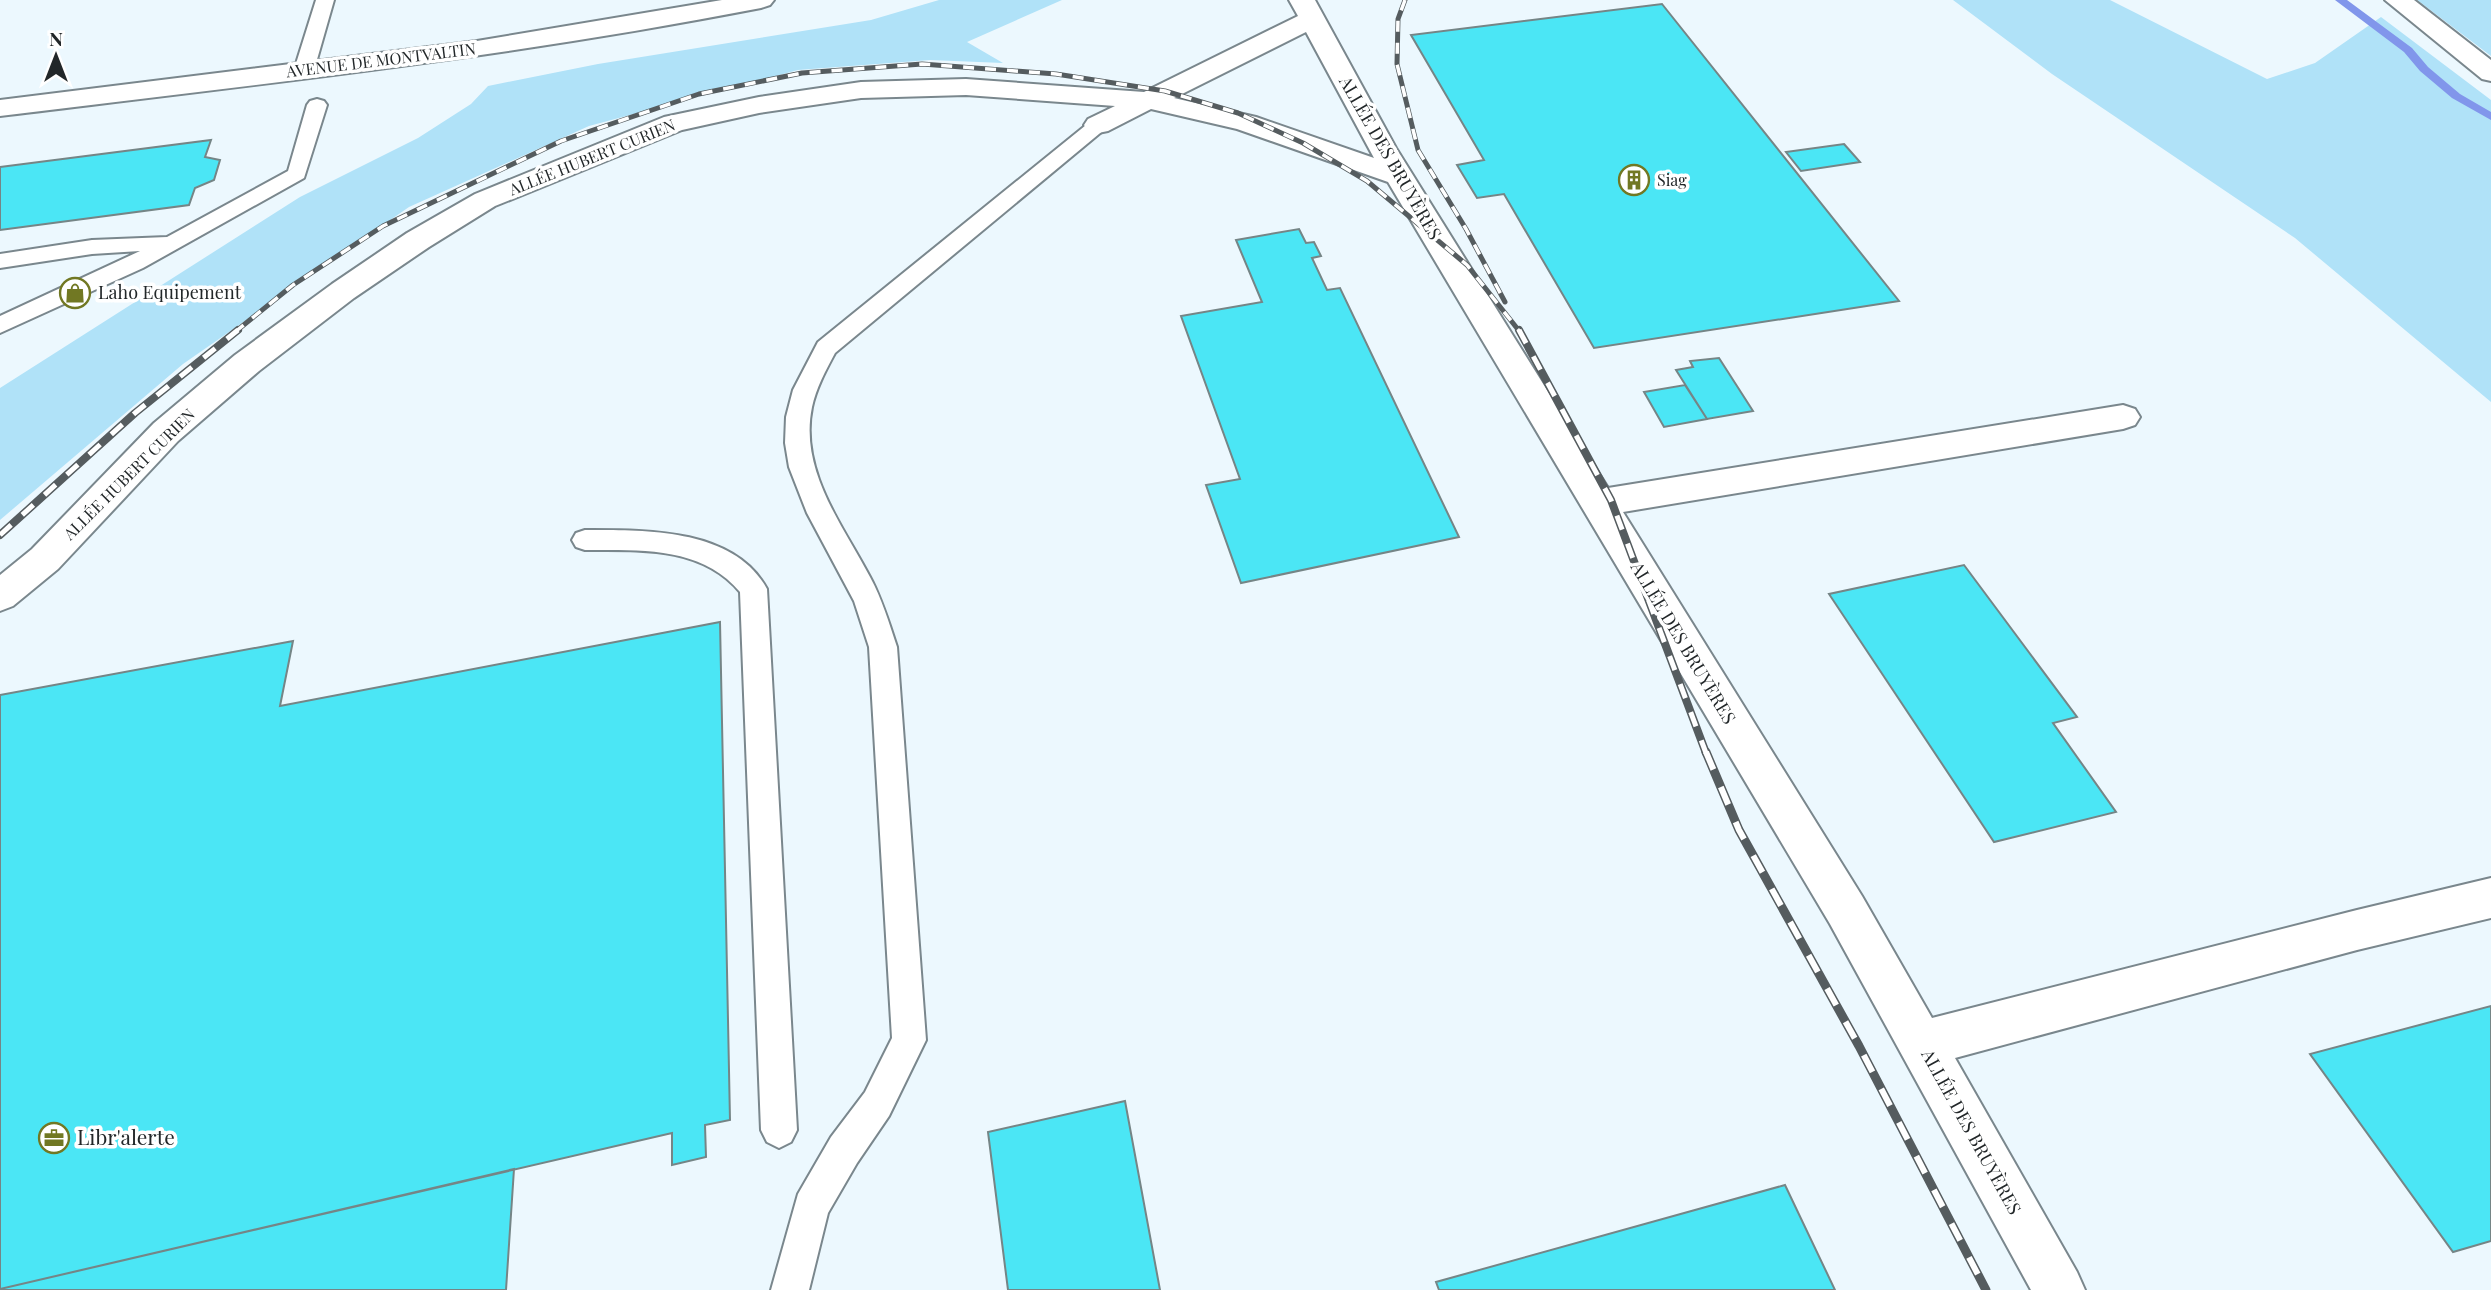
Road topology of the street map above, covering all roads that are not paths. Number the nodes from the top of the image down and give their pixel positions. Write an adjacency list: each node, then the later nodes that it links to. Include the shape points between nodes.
1 (325, 0): 5 (lane)
2 (761, 0): 5 (street, AVENUE DE MONTVALTIN, via 675,18)
3 (2398, 0): 6 (street)
4 (1307, 10): 7 (street); 11 (street, ALLÉE DES BRUYÈRES)
5 (304, 70): 9 (street, AVENUE DE MONTVALTIN)
6 (2491, 73)
7 (1147, 100): 10 (street); 11 (street, ALLÉE HUBERT CURIEN, via 1246,123); 18 (street, ALLÉE HUBERT CURIEN, via 965,87 861,90 674,123 497,195 386,262 247,363 166,432 45,559)
8 (317, 105): 12 (lane, via 297,174)
9 (0, 108)
10 (1098, 125): 22 (lane, via 826,348 797,416 800,462 823,521 867,600 883,647 909,1040 877,1104 811,1206)
11 (1399, 176): 16 (street, ALLÉE DES BRUYÈRES)
12 (172, 243): 13 (lane, via 92,247); 14 (lane)
13 (0, 261)
14 (0, 325)
15 (2123, 416): 16 (street)
16 (1598, 503): 20 (street, ALLÉE DES BRUYÈRES, via 1846,910)
17 (585, 540): 21 (lane, via 648,540 702,553 731,565 753,589)
18 (0, 596)
19 (2491, 898): 20 (street)
20 (1922, 1044): 23 (street, ALLÉE DES BRUYÈRES)
21 (779, 1130)
22 (790, 1290)
23 (2059, 1290)

